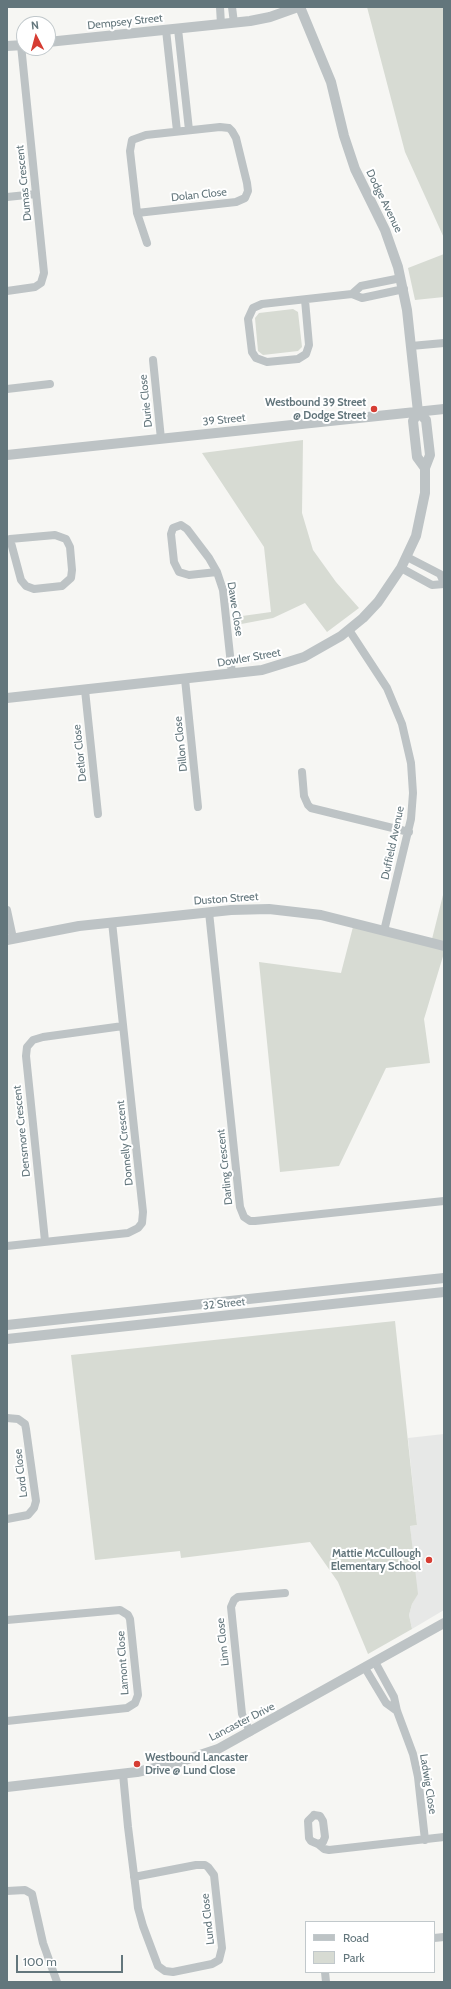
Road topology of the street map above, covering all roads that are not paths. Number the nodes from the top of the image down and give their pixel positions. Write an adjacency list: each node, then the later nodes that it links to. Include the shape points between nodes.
1 (220, 7): 5 (street)
2 (232, 7): 4 (street)
3 (298, 7): 4 (street, Dempsey Street, via 270,17); 18 (street, Dodge Avenue, via 331,82 355,169 385,230)
4 (234, 23): 5 (street, Dempsey Street)
5 (221, 24): 6 (street, Dempsey Street)
6 (178, 29): 7 (street, Dempsey Street); 10 (street)
7 (166, 30): 8 (street, Dempsey Street); 11 (street)
8 (56, 41)
9 (23, 56): 14 (street, Dumas Crescent)
10 (184, 81): 11 (street); 12 (street)
11 (172, 82): 13 (street)
12 (189, 130): 13 (street, Dolan Close); 16 (street, Dolan Close, via 220,127 232,131 247,183 248,191 245,198 236,202)
13 (177, 131): 16 (street, Dolan Close, via 140,136 130,144)
14 (36, 194): 15 (street); 20 (street, Dumas Crescent, via 43,280 35,287)
15 (7, 197)
16 (137, 213): 17 (street, Dolan Close)
17 (147, 243)
18 (401, 278): 19 (street, Dodge Avenue); 21 (street, via 361,286)
19 (404, 289): 21 (street, via 362,298); 24 (street, Dodge Avenue)
20 (7, 291)
21 (352, 294): 22 (street)
22 (305, 300): 22 (street, via 262,304 251,311 248,319 252,352 256,358 267,362 298,359 306,354 309,345)
23 (444, 343): 24 (street)
24 (411, 346): 29 (street, Dodge Avenue)
25 (153, 360): 30 (street, Durie Close)
26 (50, 384): 27 (street)
27 (7, 389)
28 (444, 409): 29 (street, 39 Street)
29 (418, 412): 30 (street, 39 Street); 33 (street, Dowler Street, via 413,421 417,457 424,468 425,487 416,536)
30 (161, 439): 31 (street, 39 Street)
31 (7, 455)
32 (8, 540): 32 (street, via 21,580 26,586 34,589 62,586 71,578 70,547 66,539 55,535)
33 (407, 557): 34 (street, Dowler Street); 36 (street, via 440,574)
34 (401, 568): 36 (street, via 432,585); 37 (street, Dowler Street, via 378,602)
35 (217, 572): 35 (street, Dawe Close, via 187,529 180,525 173,528 171,534 177,570 185,575); 38 (street, Dawe Close, via 223,590)
36 (444, 583)
37 (349, 630): 38 (street, Dowler Street, via 298,660 270,668); 45 (street, Duffield Avenue, via 383,680 402,724 408,746 412,781)
38 (232, 674): 39 (street, Dowler Street)
39 (185, 679): 40 (street, Dowler Street); 43 (street, Dillon Close)
40 (85, 690): 41 (street, Dowler Street); 44 (street, Detlor Close)
41 (7, 698)
42 (302, 772): 45 (street, via 304,796 311,808)
43 (198, 807)
44 (98, 814)
45 (409, 832): 49 (street, Duffield Avenue)
46 (7, 910): 50 (street)
47 (209, 912): 48 (street, Duston Street); 49 (street, Duston Street, via 289,910 321,915); 53 (street, Darling Crescent, via 240,1207 244,1217 255,1221)
48 (112, 922): 50 (street, Duston Street, via 56,929); 52 (street, Donnelly Crescent)
49 (384, 931): 51 (street, Duston Street)
50 (10, 939)
51 (444, 946)
52 (123, 1026): 54 (street, Densmore Crescent, via 38,1038 30,1043 26,1051); 54 (street, Donnelly Crescent, via 143,1212 142,1223 136,1230 128,1233)
53 (444, 1201)
54 (45, 1241): 55 (street, Donnelly Crescent)
55 (7, 1246)
56 (444, 1278): 58 (street, 32 Street)
57 (444, 1292): 59 (street, 32 Street)
58 (7, 1324)
59 (7, 1339)
60 (7, 1418): 61 (street, Lord Close, via 18,1419 25,1424 36,1501 28,1515)
61 (7, 1519)
62 (285, 1593): 69 (street, Linn Close, via 238,1597 232,1603 242,1714)
63 (7, 1620): 68 (street, Lamont Close, via 120,1610 130,1619 138,1695 135,1703 127,1708)
64 (444, 1623): 65 (street, Lancaster Drive)
65 (375, 1662): 66 (street, Lancaster Drive); 67 (street, Ladwig Close, via 394,1697)
66 (365, 1668): 67 (street, Ladwig Close, via 386,1704); 69 (street, Lancaster Drive)
67 (397, 1711): 73 (street, Ladwig Close, via 416,1765)
68 (7, 1721)
69 (250, 1732): 70 (street, Lancaster Drive, via 196,1757)
70 (122, 1774): 71 (street, Lancaster Drive); 75 (street, Lund Close)
71 (7, 1786)
72 (444, 1837): 73 (street)
73 (425, 1840): 74 (street, via 329,1850)
74 (318, 1844)
75 (134, 1876): 75 (street, Lund Close, via 196,1865 208,1867 214,1875 222,1948 219,1960 212,1964 173,1972 161,1970 140,1919)
76 (7, 1891): 77 (street, via 25,1890 32,1894 43,1943)
77 (57, 1982)

